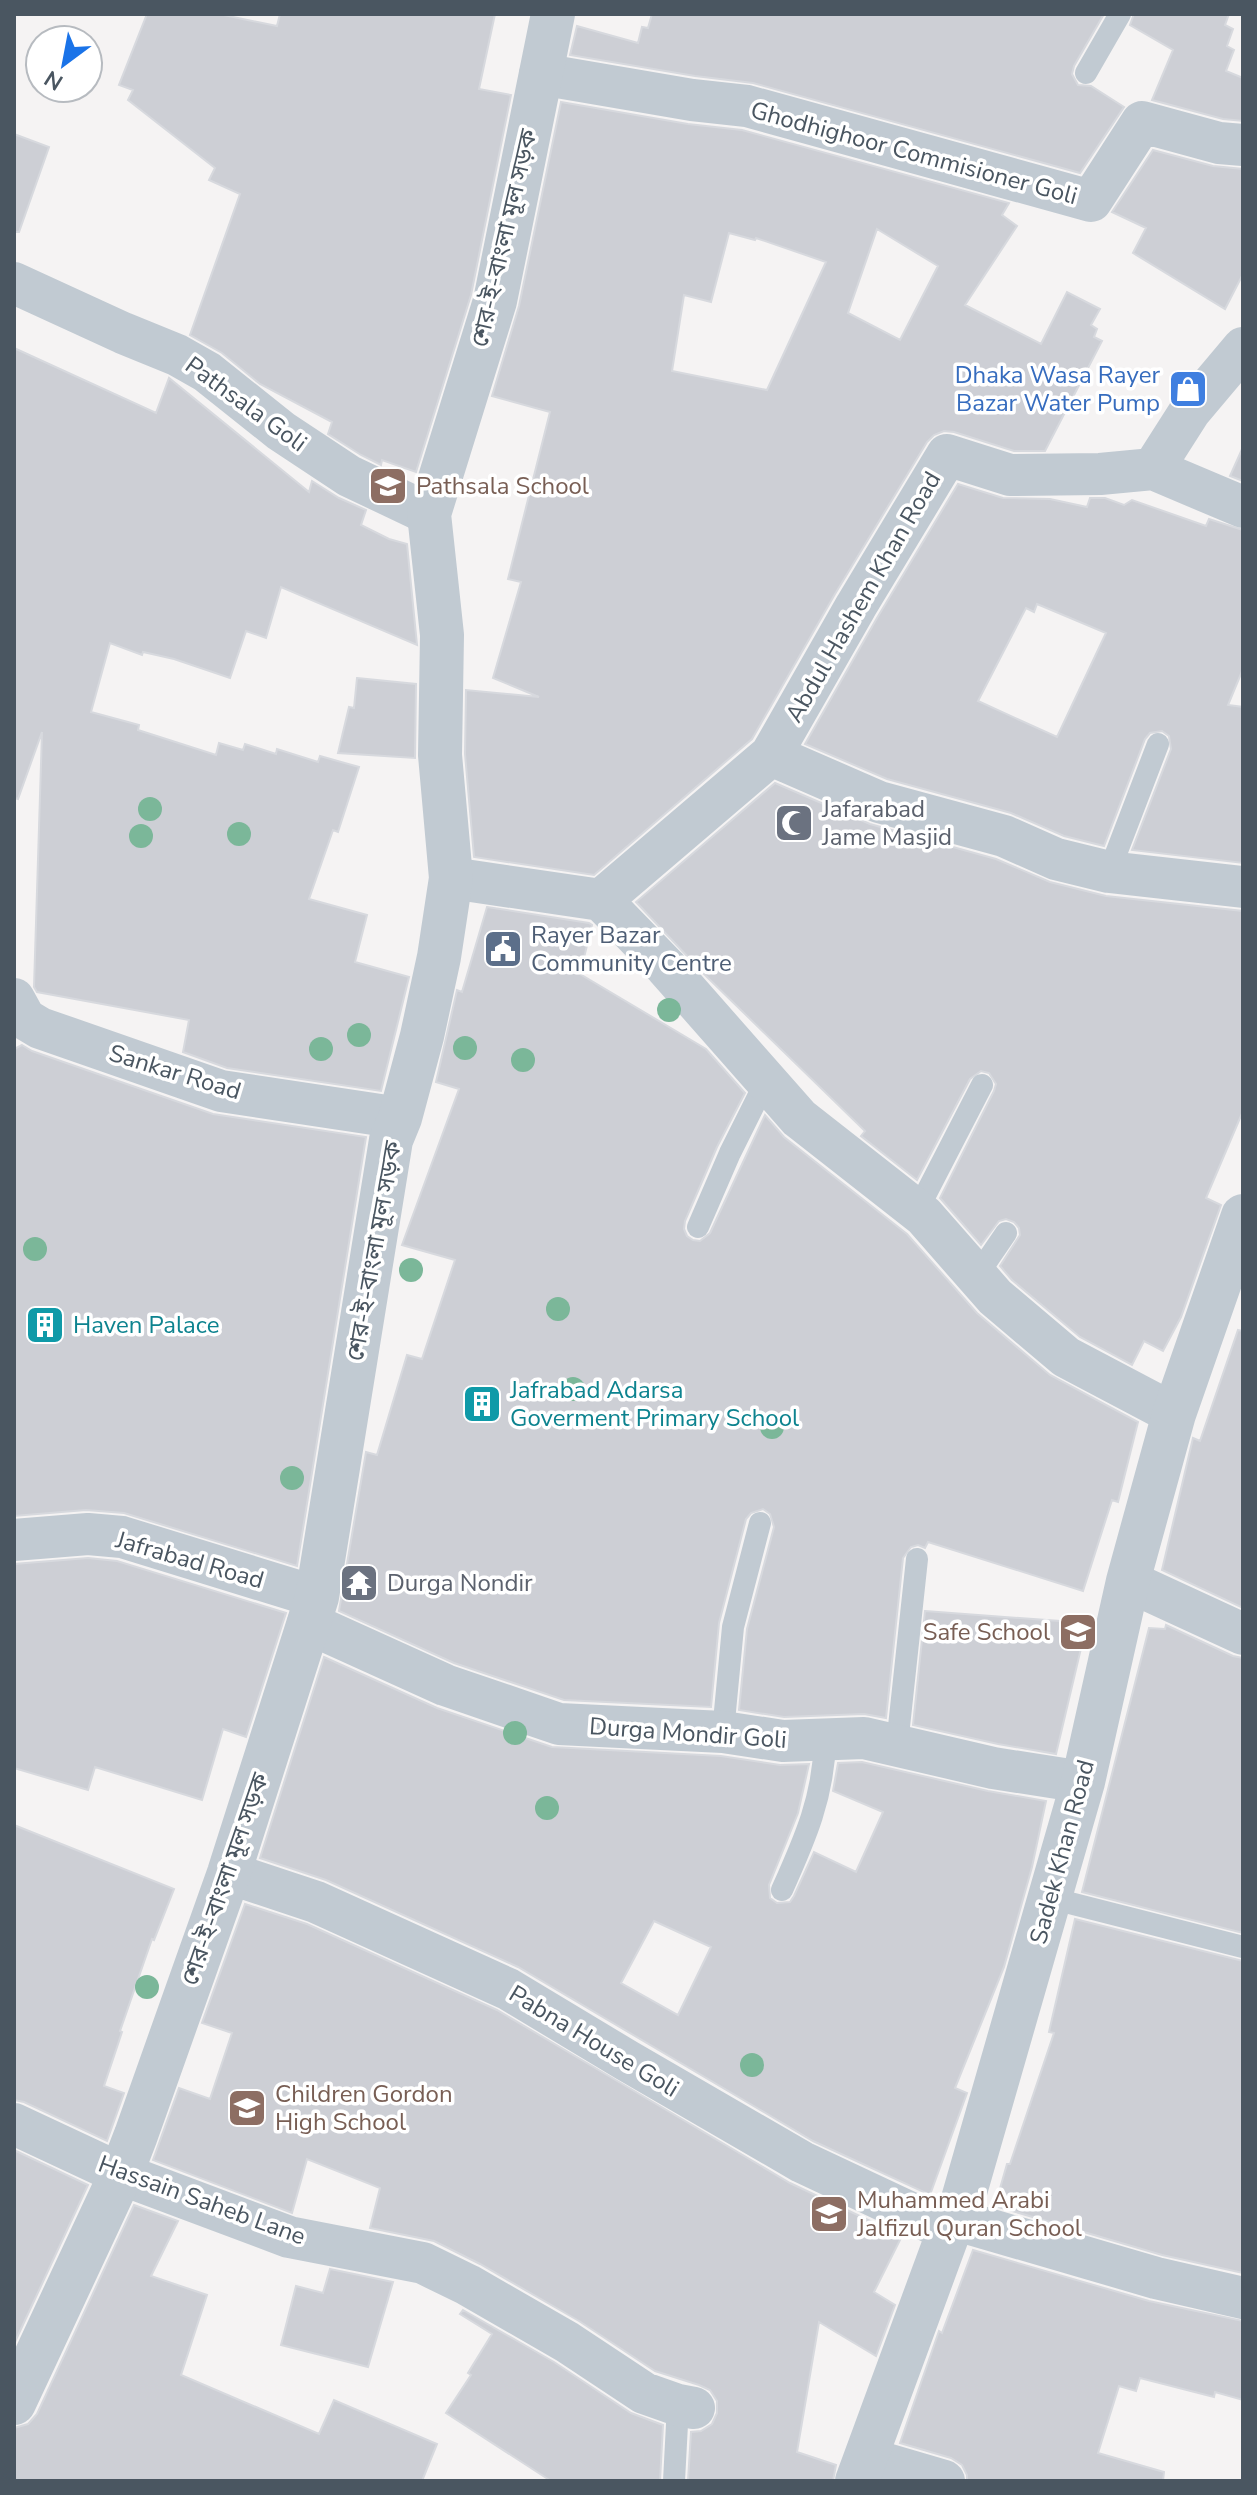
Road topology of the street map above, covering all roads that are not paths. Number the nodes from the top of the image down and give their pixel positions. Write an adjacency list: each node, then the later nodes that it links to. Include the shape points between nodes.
1 (553, 14): 4 (street, শের-ই-বাংলা মূল সড়ক)
2 (1120, 14): 3 (lane)
3 (1086, 73)
4 (540, 74): 5 (street, Ghodhighoor Commisioner Goli, via 747,106 1091,201 1142,122); 10 (street, শের-ই-বাংলা মূল সড়ক, via 495,301)
5 (1243, 145)
6 (14, 283): 10 (street, Pathsala Goli, via 177,355 349,476)
7 (1243, 348): 8 (street, via 1190,411)
8 (1153, 469): 9 (street); 12 (street, Abdul Hashem Khan Road, via 1010,475 947,455)
9 (1243, 507)
10 (429, 514): 14 (street, শের-ই-বাংলা মূল সড়ক, via 442,635 440,755)
11 (1158, 744): 13 (lane)
12 (771, 755): 13 (street, via 879,802); 16 (street)
13 (1109, 872): 15 (street)
14 (451, 878): 16 (street); 20 (street, শের-ই-বাংলা মূল সড়ক, via 439,957)
15 (1243, 887)
16 (601, 900): 18 (street)
17 (14, 999): 20 (street, Sankar Road, via 25,1019 40,1028 221,1091)
18 (766, 1081): 21 (street, via 799,1118); 22 (lane)
19 (982, 1085): 21 (lane)
20 (400, 1118): 31 (street, শের-ই-বাংলা মূল সড়ক, via 391,1140)
21 (917, 1211): 25 (street)
22 (698, 1227)
23 (1240, 1230): 26 (street, Sadek Khan Road)
24 (1006, 1233): 25 (lane)
25 (976, 1277): 26 (street, via 1066,1357)
26 (1174, 1414): 30 (street, Sadek Khan Road)
27 (760, 1523): 33 (lane, via 733,1627)
28 (14, 1540): 31 (street, Jafrabad Road, via 122,1537)
29 (917, 1559): 35 (lane)
30 (1128, 1581): 32 (street); 36 (street, Sadek Khan Road)
31 (312, 1610): 33 (street, Durga Mondir Goli, via 445,1685 559,1724); 37 (street, শের-ই-বাংলা মূল সড়ক)
32 (1243, 1634)
33 (723, 1732): 34 (street, Durga Mondir Goli, via 783,1741)
34 (825, 1739): 35 (street, Durga Mondir Goli, via 864,1738); 38 (lane, via 820,1793)
35 (897, 1745): 36 (street, Durga Mondir Goli)
36 (1083, 1782): 39 (street, Sadek Khan Road)
37 (229, 1873): 42 (street, শের-ই-বাংলা মূল সড়ক); 43 (street, Pabna House Goli, via 316,1902 508,1989 802,2162)
38 (782, 1890)
39 (1050, 1898): 40 (lane); 43 (street, Sadek Khan Road)
40 (1243, 1947)
41 (14, 2124): 42 (street, Hassain Saheb Lane)
42 (121, 2174): 45 (street, শের-ই-বাংলা মূল সড়ক); 46 (street, Hassain Saheb Lane, via 289,2237 423,2263 567,2342 644,2393)
43 (953, 2226): 44 (street, Pabna House Goli); 47 (street, Sadek Khan Road)
44 (1243, 2298)
45 (14, 2403)
46 (686, 2407): 48 (lane)
47 (859, 2477): 49 (street, via 886,2464)
48 (674, 2481)
49 (944, 2481)

